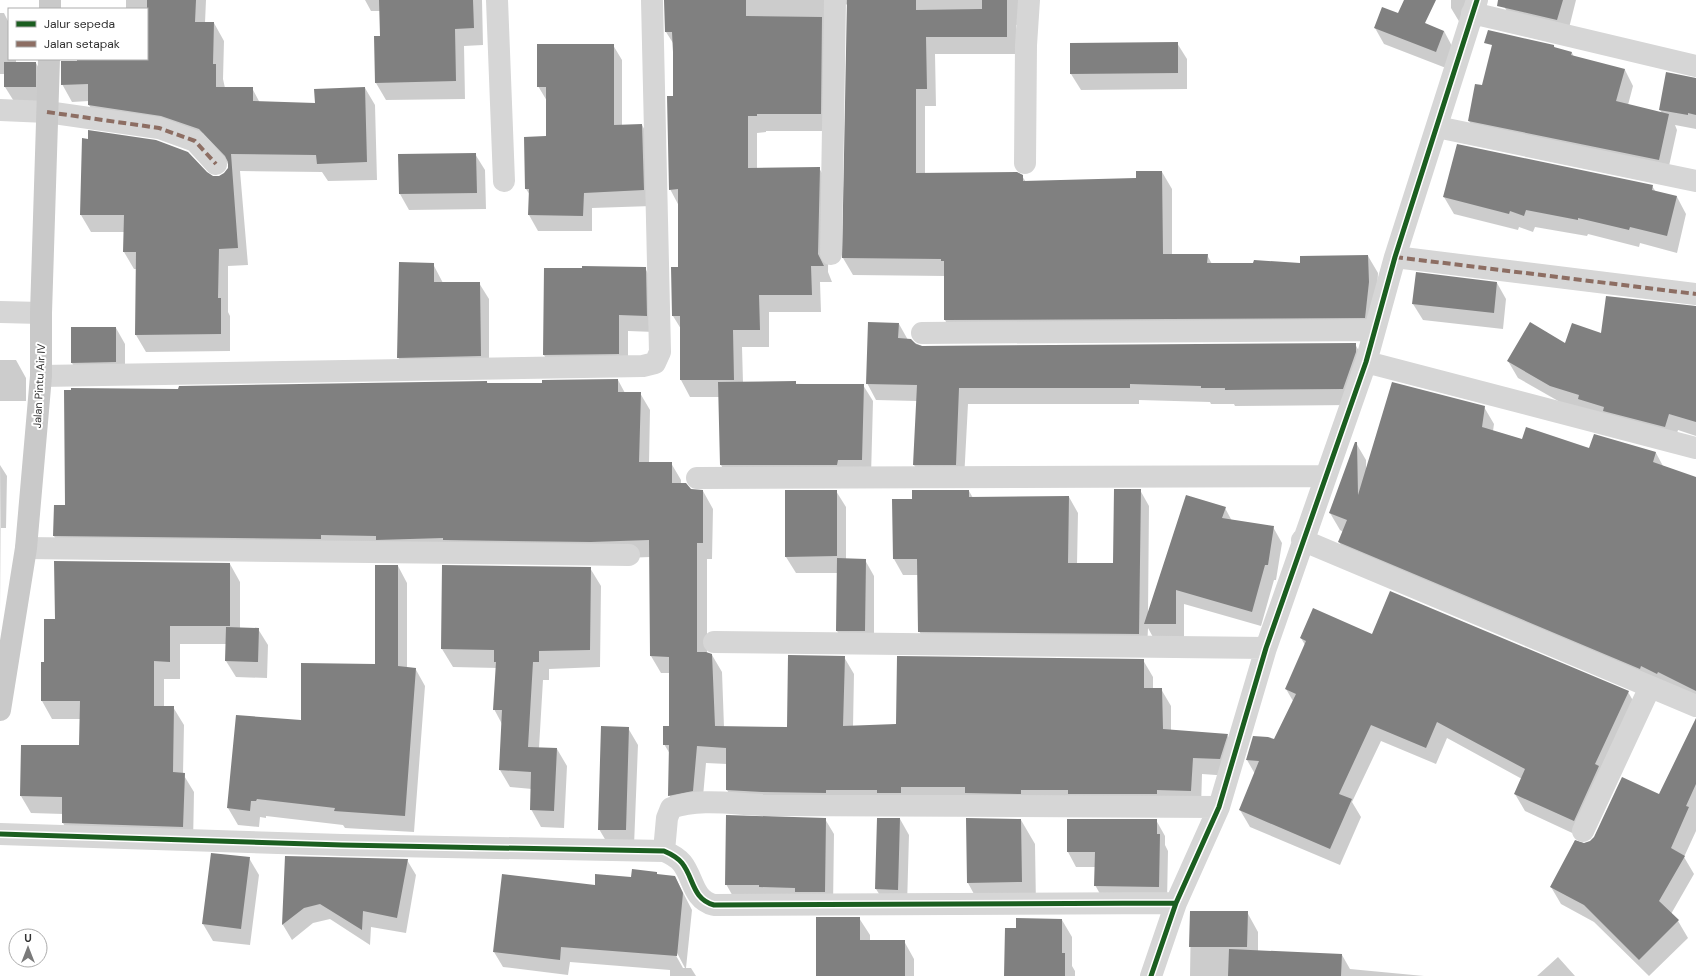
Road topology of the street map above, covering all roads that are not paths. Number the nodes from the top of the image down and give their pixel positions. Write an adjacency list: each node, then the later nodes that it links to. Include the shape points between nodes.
1 (497, 0): 13 (street)
2 (652, 0): 23 (street, via 660,352 655,363 643,366)
3 (836, 0): 15 (street)
4 (1029, 0): 11 (street)
5 (1474, 7): 7 (street); 10 (street)
6 (49, 60): 9 (main road, Jalan Pintu Air IV)
7 (1696, 66)
8 (0, 110): 9 (street)
9 (47, 112): 12 (street, via 159,128 195,141); 19 (main road, Jalan Pintu Air IV)
10 (1437, 127): 14 (street); 16 (street)
11 (1025, 163)
12 (216, 164)
13 (504, 181)
14 (1696, 181)
15 (831, 254)
16 (1394, 257): 17 (street); 20 (street)
17 (1696, 294)
18 (0, 312): 19 (street)
19 (41, 313): 23 (main road, Jalan Pintu Air IV)
20 (1374, 330): 21 (street); 22 (street)
21 (922, 333)
22 (1366, 362): 24 (street); 25 (street)
23 (41, 376): 28 (main road, Jalan Pintu Air IV)
24 (1696, 448)
25 (1325, 476): 26 (street); 27 (street)
26 (697, 478)
27 (1302, 540): 31 (street); 33 (street)
28 (26, 548): 29 (street); 32 (main road, Jalan Pintu Air IV)
29 (629, 555)
30 (714, 642): 31 (street)
31 (1266, 648): 36 (street)
32 (4, 672): 35 (main road, Jalan Pintu Air IV)
33 (1650, 686): 34 (street); 37 (street)
34 (1696, 706)
35 (0, 710)
36 (1219, 807): 39 (street, via 707,803 680,805 671,808 667,818); 40 (street)
37 (1583, 831)
38 (0, 834): 39 (street, via 334,845)
39 (664, 851): 40 (street, via 683,864 700,899 714,905)
40 (1176, 903): 41 (street)
41 (1151, 976)

